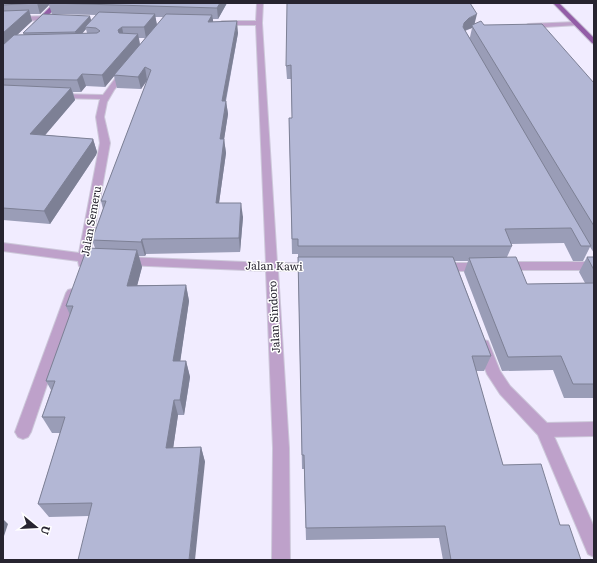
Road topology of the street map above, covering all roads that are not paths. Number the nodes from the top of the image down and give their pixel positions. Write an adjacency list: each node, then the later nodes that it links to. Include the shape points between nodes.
1 (58, 3): 4 (main road)
2 (260, 3): 8 (street, Jalan Sindoro)
3 (556, 3): 9 (main road)
4 (43, 17): 5 (street); 6 (street); 11 (main road)
5 (64, 18)
6 (3, 19)
7 (212, 23): 8 (street)
8 (259, 23): 19 (street, Jalan Sindoro)
9 (576, 24): 10 (street); 12 (main road)
10 (516, 26)
11 (32, 28)
12 (594, 42)
13 (130, 66): 15 (street, Jalan Semeru)
14 (50, 96): 15 (street)
15 (105, 97): 17 (street, Jalan Semeru, via 100,117 105,143)
16 (3, 247): 17 (street, Jalan Kawi)
17 (85, 259): 19 (street, Jalan Kawi); 25 (street, Jalan Semeru)
18 (593, 263): 21 (street, via 457,274)
19 (272, 267): 20 (street, Jalan Kawi); 27 (street, Jalan Sindoro, via 281,448)
20 (328, 267)
21 (431, 267)
22 (477, 329): 24 (street, via 494,374 505,390)
23 (594, 429): 24 (street)
24 (544, 430): 26 (street)
25 (23, 432)
26 (594, 548)
27 (281, 560)

